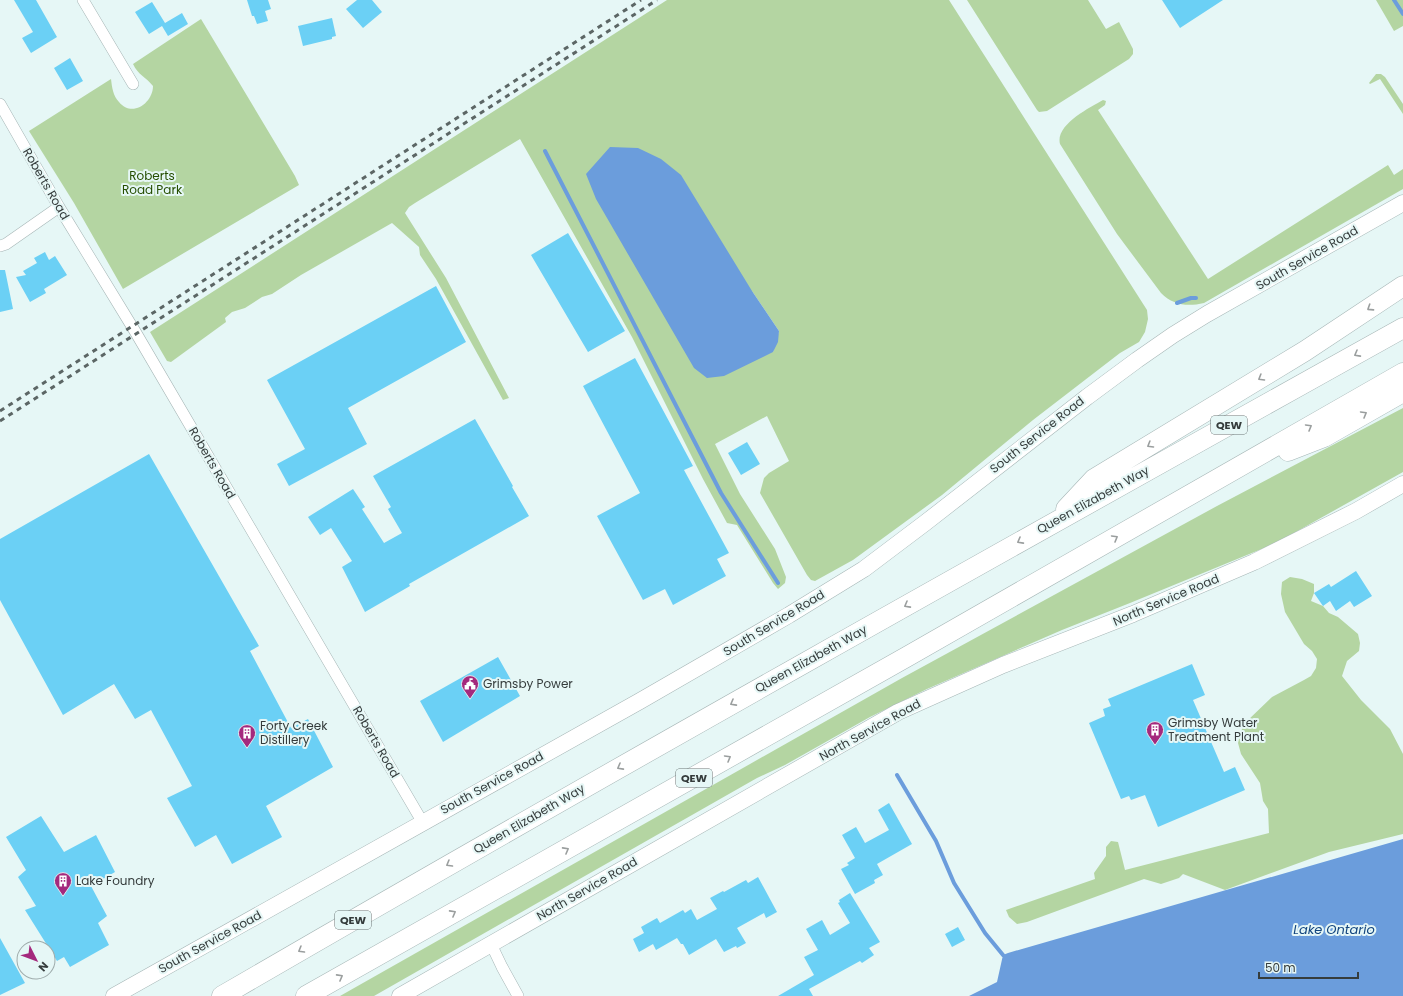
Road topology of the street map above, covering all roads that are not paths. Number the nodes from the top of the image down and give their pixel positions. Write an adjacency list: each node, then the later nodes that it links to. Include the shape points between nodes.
1 (83, 0): 2 (street)
2 (133, 84)
3 (0, 104): 5 (street, Roberts Road)
4 (1403, 203): 14 (street, South Service Road, via 1207,314 1155,348 1087,397 864,569 716,657)
5 (59, 206): 6 (street); 14 (street, Roberts Road)
6 (0, 246)
7 (1403, 286): 13 (highway, one-way to 13, via 1305,351 1094,479)
8 (1403, 328): 13 (highway, Queen Elizabeth Way / QEW, one-way to 13)
9 (1403, 373): 11 (highway, QEW, one-way to 9)
10 (1403, 392): 11 (highway, one-way to 10, via 1324,437)
11 (1226, 475): 18 (highway, QEW, one-way to 11)
12 (1403, 484): 15 (street, North Service Road, via 1356,511 1254,562 1133,614 1003,665 898,712)
13 (1054, 522): 17 (highway, Queen Elizabeth Way / QEW, one-way to 17, via 483,844)
14 (422, 822): 16 (street, South Service Road)
15 (491, 944): 19 (street, North Service Road); 20 (street)
16 (114, 996)
17 (222, 996)
18 (306, 996)
19 (400, 996)
20 (518, 996)

